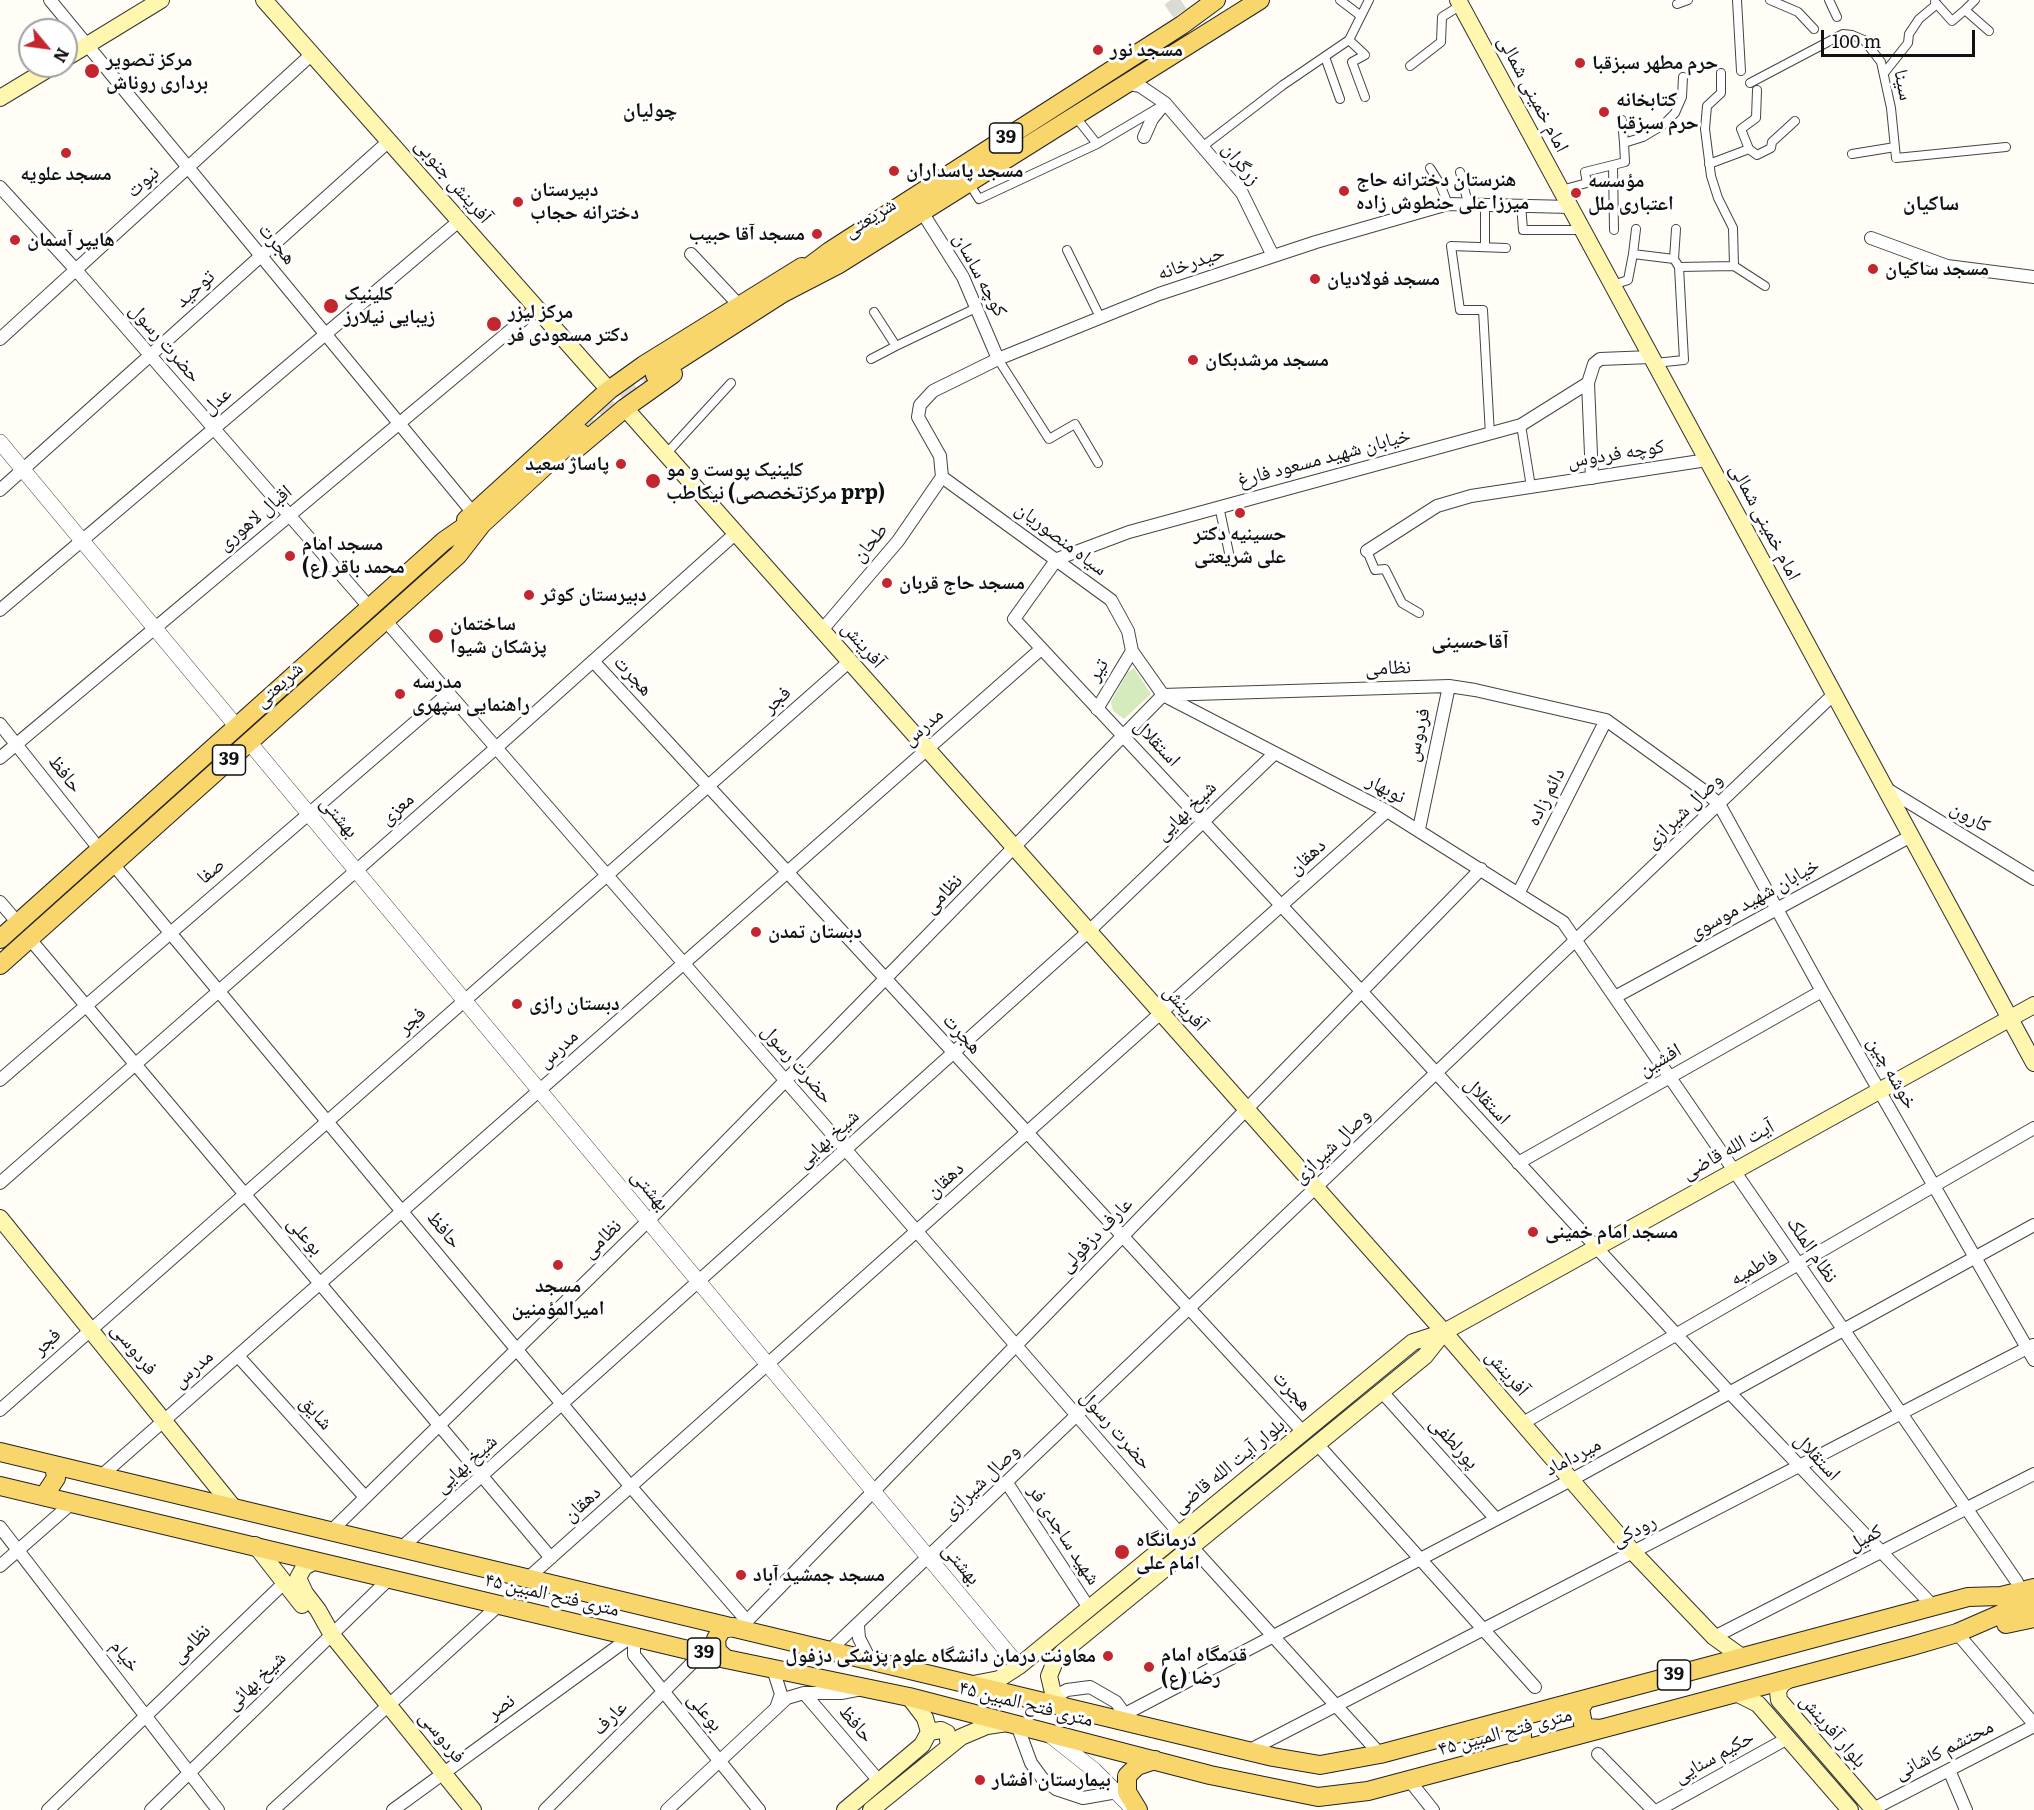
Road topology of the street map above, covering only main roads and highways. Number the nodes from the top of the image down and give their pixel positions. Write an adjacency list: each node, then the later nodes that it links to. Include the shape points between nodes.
1 (161, 0): 9 (main road)
2 (264, 0): 14 (main road, آفرینش جنوبی)
3 (1216, 0): 8 (main road, شریعتی)
4 (1232, 0): 8 (main road, 39)
5 (1242, 0): 8 (main road, 39)
6 (1260, 0): 8 (main road, شریعتی)
7 (1460, 2): 21 (main road, امام خمینی شمالی)
8 (1187, 33): 12 (main road, شریعتی / 39); 12 (main road, شریعتی / 39, via 1124,83 968,183)
9 (78, 51)
10 (33, 78): 11 (main road)
11 (0, 98)
12 (835, 257): 13 (main road); 13 (main road, via 739,305)
13 (652, 374): 14 (main road); 15 (main road)
14 (609, 390): 15 (main road); 16 (main road)
15 (624, 408): 16 (main road); 24 (main road, آفرینش)
16 (580, 430): 17 (main road, via 473,513); 17 (main road, شریعتی / 39, via 477,519); 19 (main road, شریعتی / 39, via 482,524 458,555)
17 (444, 541): 18 (main road, شریعتی / 39)
18 (0, 939)
19 (0, 964)
20 (2034, 1005): 21 (main road, آیت الله قاضی)
21 (2009, 1018): 22 (main road, امام خمینی شمالی); 24 (main road, آیت الله قاضی)
22 (2034, 1063)
23 (0, 1218): 29 (main road, فردوسی)
24 (1444, 1332): 30 (main road, بلوار آیت الله قاضی, via 1413,1342); 32 (main road, بلوار آیت الله قاضی, via 1425,1356); 41 (main road, آفرینش, via 1634,1553)
25 (0, 1452): 26 (main road, ۴۵ متری فتح المبین / 39)
26 (54, 1465): 28 (main road, via 56,1478); 29 (main road, ۴۵ متری فتح المبین / 39)
27 (0, 1486): 28 (main road, ۴۵ متری فتح المبین / 39)
28 (44, 1496): 31 (main road, ۴۵ متری فتح المبین / 39)
29 (234, 1508): 36 (main road, ۴۵ متری فتح المبین / 39)
30 (1180, 1534): 32 (main road); 47 (main road, بلوار آیت الله قاضی, via 1019,1666 999,1679)
31 (255, 1545): 33 (main road, ۴۵ متری فتح المبین / 39); 40 (main road, via 318,1624)
32 (1192, 1546): 52 (main road, بلوار آیت الله قاضی, via 1056,1659 1049,1676)
33 (315, 1561): 40 (main road, via 298,1578); 42 (main road, ۴۵ متری فتح المبین / 39)
34 (2028, 1582): 43 (main road, ۴۵ متری فتح المبین / 39)
35 (2034, 1605): 39 (main road, ۴۵ متری فتح المبین / 39, via 2003,1613)
36 (668, 1611): 38 (main road, ۴۵ متری فتح المبین / 39); 42 (main road, via 674,1614 679,1626 674,1638)
37 (2034, 1618): 39 (main road)
38 (740, 1625): 44 (main road, via 722,1629 716,1639 717,1651); 47 (main road, ۴۵ متری فتح المبین / 39)
39 (1957, 1634): 46 (main road, ۴۵ متری فتح المبین / 39)
40 (332, 1635): 62 (main road, فردوسی)
41 (1714, 1637): 43 (main road, آفرینش); 45 (main road)
42 (662, 1643): 44 (main road, ۴۵ متری فتح المبین / 39)
43 (1742, 1657): 45 (main road, ۴۵ متری فتح المبین / 39)
44 (726, 1659): 49 (main road, ۴۵ متری فتح المبین / 39)
45 (1711, 1666): 50 (main road, ۴۵ متری فتح المبین / 39)
46 (1791, 1678): 48 (main road, ۴۵ متری فتح المبین / 39); 51 (main road, بلوار آفرینش, via 1778,1691)
47 (973, 1684): 52 (main road, ۴۵ متری فتح المبین / 39)
48 (1736, 1693): 53 (main road, بلوار آفرینش); 56 (main road, ۴۵ متری فتح المبین / 39)
49 (909, 1697): 55 (main road, ۴۵ متری فتح المبین / 39); 57 (main road, via 925,1718)
50 (1586, 1699): 54 (main road, ۴۵ متری فتح المبین / 39); 56 (main road, via 1580,1709 1583,1724)
51 (1779, 1700): 53 (main road, via 1769,1701); 61 (main road, بلوار آفرینش)
52 (1058, 1701): 54 (main road, ۴۵ متری فتح المبین / 39, via 1320,1765 1380,1754)
53 (1763, 1709): 66 (main road, بلوار آفرینش)
54 (1507, 1720): 59 (main road, via 1519,1727 1521,1733)
55 (1012, 1724): 58 (main road, via 973,1731); 60 (main road, ۴۵ متری فتح المبین / 39)
56 (1601, 1729): 59 (main road, ۴۵ متری فتح المبین / 39)
57 (928, 1732): 58 (main road, via 934,1729 947,1733); 63 (main road, via 922,1745)
58 (949, 1746): 64 (main road)
59 (1516, 1752): 60 (main road, ۴۵ متری فتح المبین / 39, via 1339,1796 1310,1797)
60 (1155, 1760): 65 (main road, via 1137,1766 1126,1776 1127,1792)
61 (1873, 1809)
62 (473, 1810)
63 (845, 1810)
64 (871, 1810)
65 (1136, 1810)
66 (1850, 1810)

